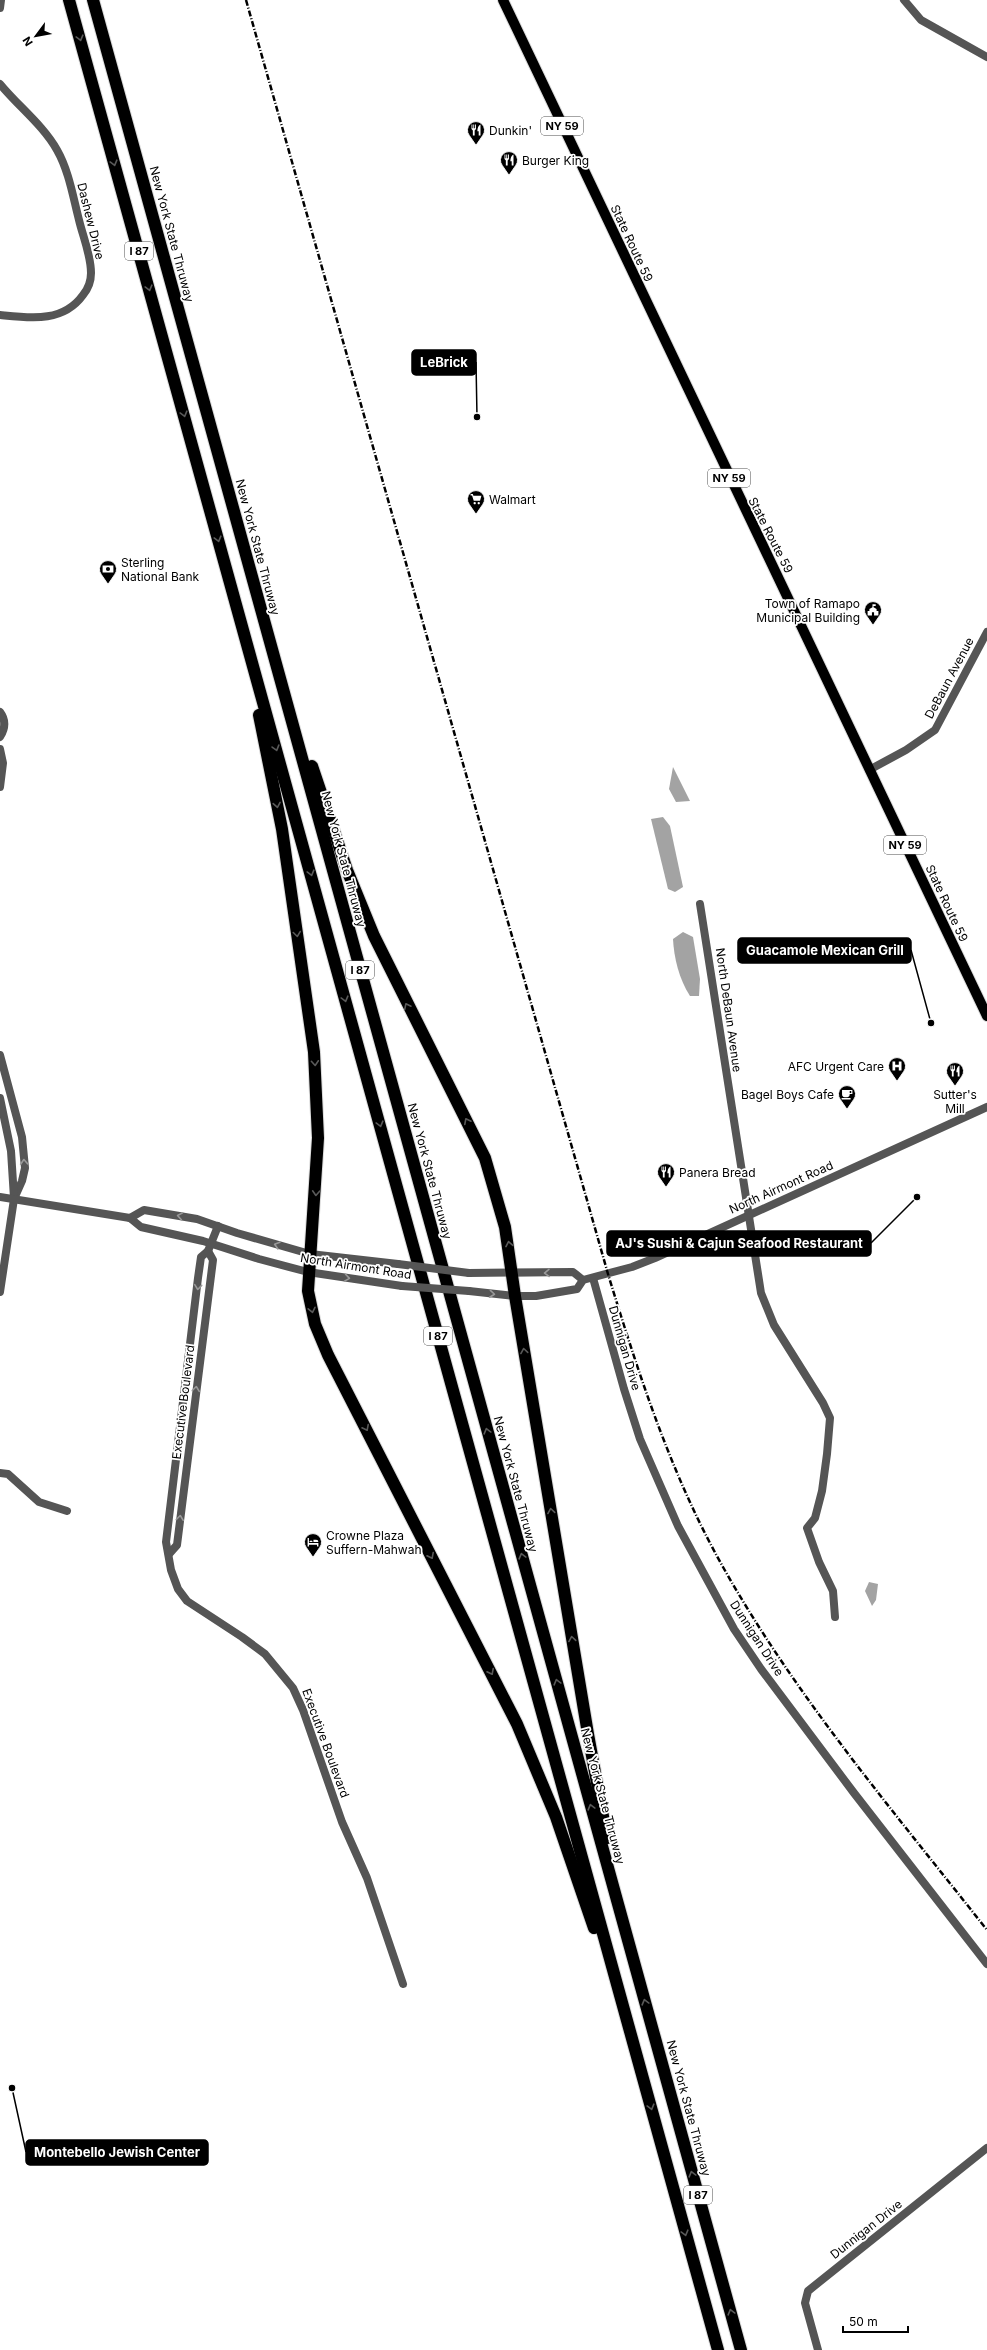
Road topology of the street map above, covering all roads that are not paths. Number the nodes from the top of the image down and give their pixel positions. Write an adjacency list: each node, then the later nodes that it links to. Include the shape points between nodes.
1 (1, 0): 6 (street)
2 (69, 0): 11 (highway, I 87, one-way to 11)
3 (93, 0): 10 (highway, New York State Thruway / I 87)
4 (503, 0): 16 (main road, State Route 59 / NY 59)
5 (904, 0): 7 (street, via 921,20)
6 (0, 8)
7 (987, 57)
8 (0, 84): 9 (street, Dashew Drive, via 45,133 57,150 66,169 91,274 88,289 76,305 59,315 43,318)
9 (0, 315)
10 (257, 597): 32 (highway, one-way to 10, via 506,1227 485,1158 389,970 359,902 336,840); 41 (highway, New York State Thruway / I 87, one-way to 10)
11 (236, 602): 30 (highway, one-way to 30, via 282,829 314,1052 318,1146); 44 (highway, I 87, one-way to 44)
12 (987, 632): 16 (street, DeBaun Avenue, via 935,730 906,750)
13 (0, 712): 14 (street, via 4,729)
14 (0, 738)
15 (0, 749): 17 (street, via 3,763)
16 (869, 770): 19 (main road, State Route 59 / NY 59)
17 (0, 787)
18 (700, 904): 26 (street, North DeBaun Avenue)
19 (987, 1016)
20 (0, 1055): 21 (street)
21 (2, 1067): 25 (street, one-way to 21, via 22,1181 24,1168 22,1137)
22 (0, 1098): 25 (street, via 11,1151)
23 (987, 1107): 26 (street, North Airmont Road)
24 (0, 1198): 25 (street, North Airmont Road)
25 (14, 1199): 27 (street, North Airmont Road); 35 (street)
26 (749, 1215): 33 (street, North Airmont Road, via 655,1258); 40 (street, North DeBaun Avenue, via 761,1293 774,1325 830,1418 822,1491 815,1518 807,1528 833,1591)
27 (130, 1218): 28 (street, North Airmont Road, one-way to 27, via 198,1219 144,1210); 29 (street, North Airmont Road, via 140,1227)
28 (218, 1226): 29 (street); 30 (street, North Airmont Road, one-way to 28)
29 (209, 1247): 31 (street, North Airmont Road); 39 (street, Executive Boulevard, one-way to 39, via 201,1257 198,1278 166,1542); 39 (street, Executive Boulevard, one-way to 29, via 177,1545 213,1260)
30 (310, 1254): 31 (highway); 32 (street, North Airmont Road, bridge, via 469,1273)
31 (308, 1272): 36 (street, North Airmont Road, one-way to 36, bridge, via 402,1286); 44 (highway, one-way to 44, via 311,1308 320,1339 502,1694 543,1784)
32 (513, 1273): 34 (street, North Airmont Road, one-way to 32, via 573,1272); 36 (highway)
33 (593, 1278): 34 (street, North Airmont Road); 42 (street, Dunnigan Drive, via 640,1439 678,1526 734,1628 761,1669)
34 (582, 1280): 36 (street, North Airmont Road, via 577,1289 536,1296)
35 (0, 1292)
36 (515, 1296): 41 (highway, one-way to 36, via 592,1758)
37 (0, 1473): 38 (street, via 8,1474 39,1502)
38 (66, 1511)
39 (169, 1554): 43 (street, Executive Boulevard, via 171,1570 178,1589 187,1601 265,1654 293,1688 304,1710 342,1822 367,1878)
40 (835, 1617)
41 (628, 1939): 47 (highway, New York State Thruway / I 87, one-way to 41)
42 (987, 1964)
43 (403, 1984)
44 (641, 2070): 46 (highway, I 87, one-way to 46)
45 (987, 2148): 48 (street, Dunnigan Drive, via 808,2291 805,2303)
46 (718, 2350)
47 (741, 2350)
48 (818, 2350)

